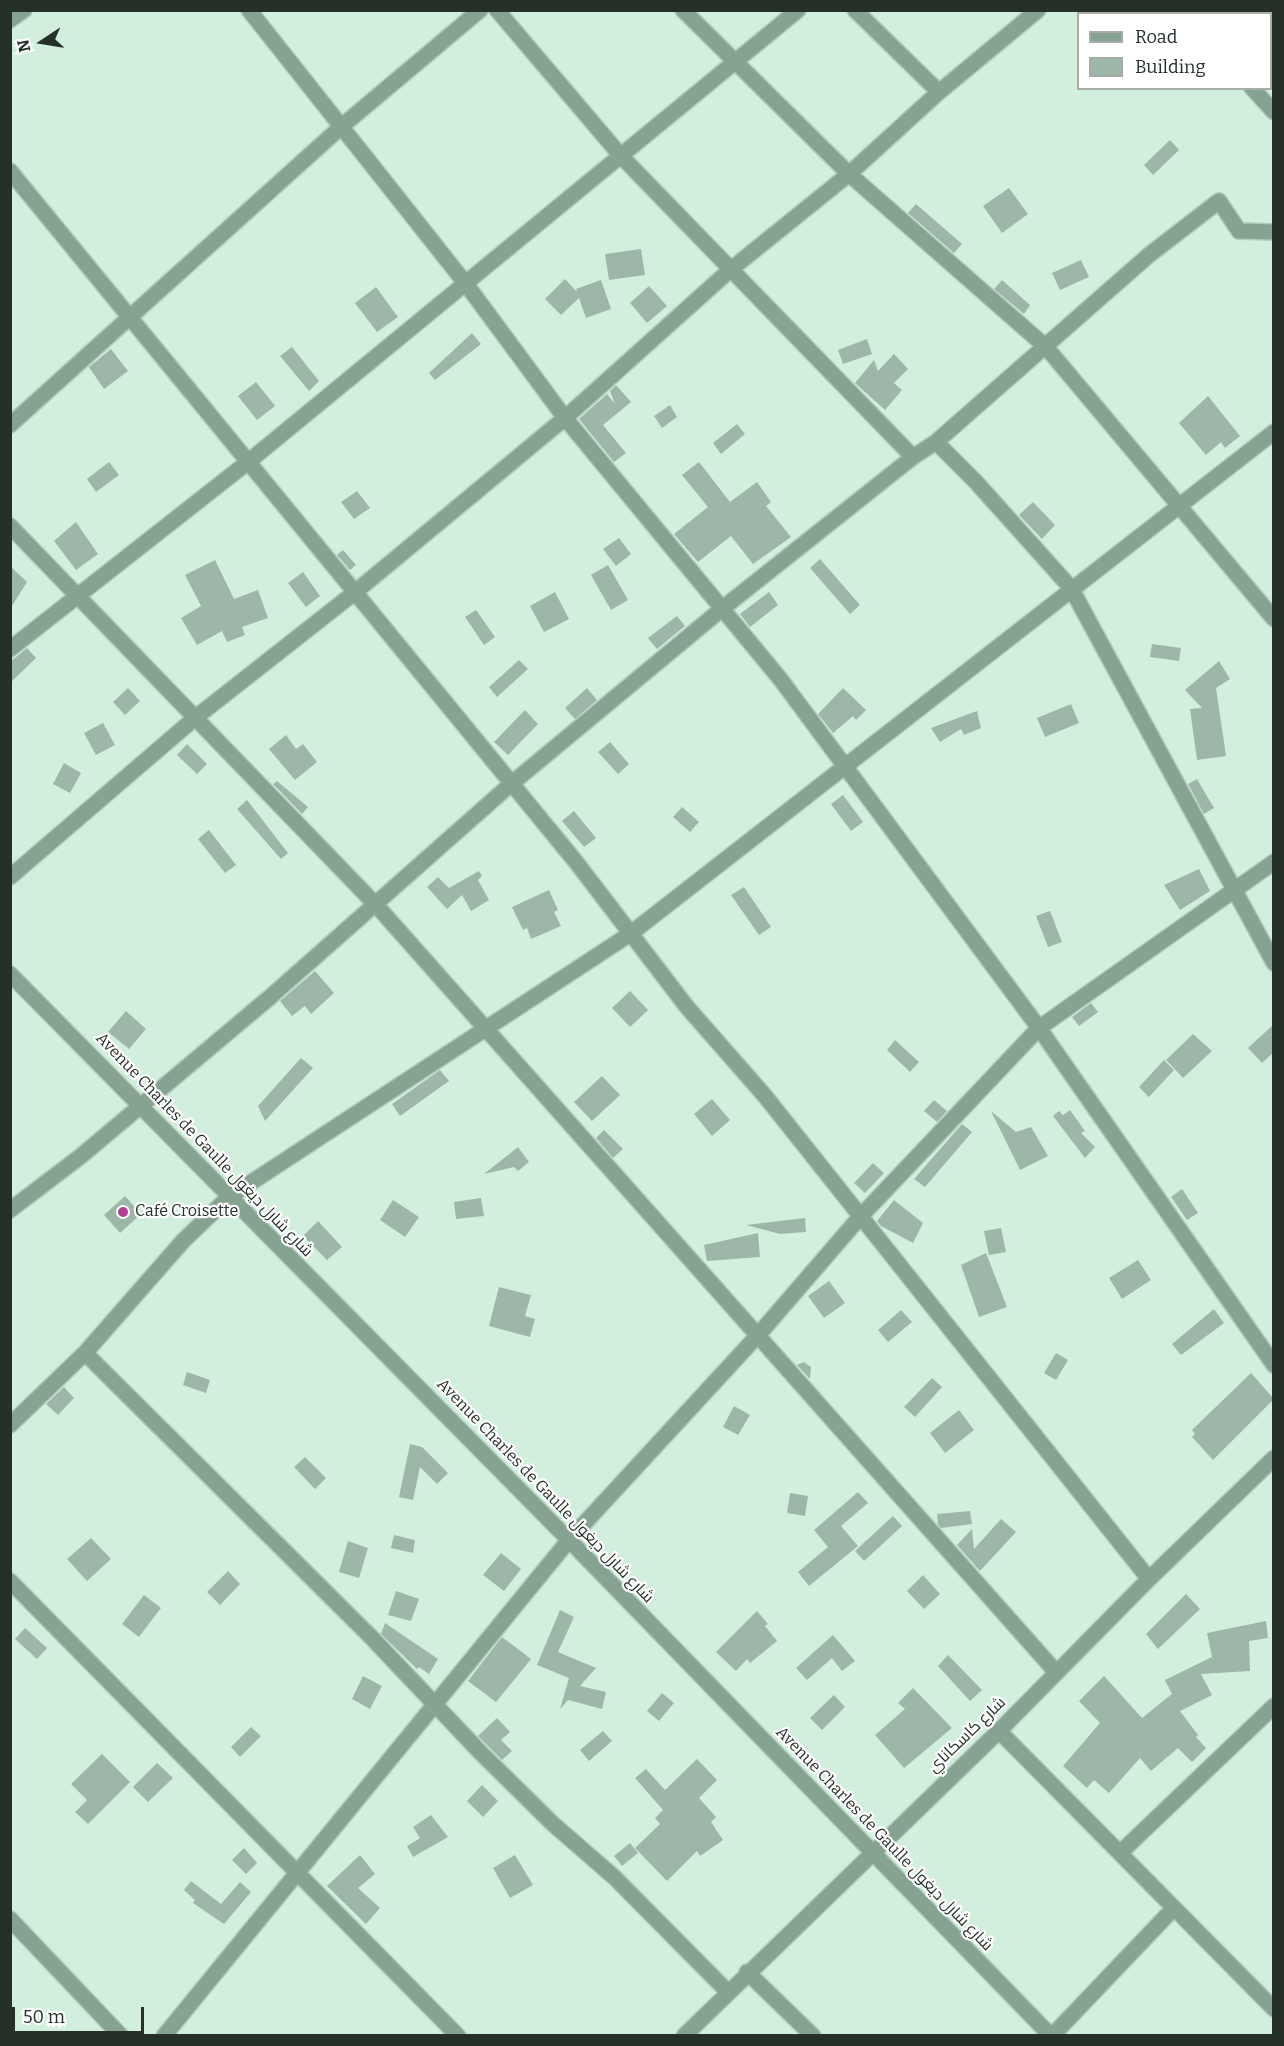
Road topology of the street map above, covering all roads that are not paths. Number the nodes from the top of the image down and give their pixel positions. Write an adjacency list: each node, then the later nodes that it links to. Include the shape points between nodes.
1 (24, 10): 9 (street)
2 (249, 10): 14 (street)
3 (480, 10): 14 (street)
4 (497, 10): 15 (street)
5 (683, 10): 10 (street)
6 (798, 10): 10 (street)
7 (855, 10): 12 (street)
8 (1038, 10): 12 (street)
9 (10, 20)
10 (736, 63): 15 (street); 17 (street)
11 (1254, 90): 13 (street)
12 (939, 92): 17 (street)
13 (1274, 112)
14 (342, 126): 20 (street); 21 (street)
15 (621, 156): 19 (street); 20 (street)
16 (10, 171): 21 (street)
17 (849, 174): 19 (street); 22 (street)
18 (1274, 232): 22 (street, via 1239,231 1219,201 1149,255)
19 (730, 270): 23 (street); 27 (street)
20 (466, 284): 23 (street); 28 (street)
21 (132, 317): 24 (street); 28 (street)
22 (1046, 346): 26 (street); 29 (street)
23 (565, 418): 33 (street); 34 (street)
24 (10, 425)
25 (1274, 432): 29 (street)
26 (936, 442): 27 (street); 31 (street)
27 (913, 457): 34 (street)
28 (248, 462): 32 (street); 33 (street)
29 (1181, 507): 31 (street); 35 (street)
30 (10, 526): 32 (street)
31 (1071, 588): 38 (street); 42 (street)
32 (77, 594): 36 (street); 37 (street)
33 (354, 594): 37 (street); 39 (street)
34 (723, 608): 38 (street); 39 (street)
35 (1274, 619)
36 (10, 649)
37 (195, 718): 41 (street); 43 (street)
38 (844, 765): 44 (street); 48 (street)
39 (511, 784): 43 (street); 44 (street)
40 (1274, 862): 42 (street)
41 (10, 878)
42 (1233, 891): 45 (street); 48 (street)
43 (376, 906): 47 (street); 49 (street)
44 (630, 934): 47 (street); 52 (street)
45 (1274, 963)
46 (10, 974): 49 (street, Avenue Charles de Gaulle شارع شارل ديغول)
47 (488, 1029): 50 (street); 53 (street)
48 (1039, 1029): 52 (street); 55 (street)
49 (141, 1106): 50 (street, Avenue Charles de Gaulle شارع شارل ديغول); 51 (street)
50 (229, 1197): 54 (street, via 183,1241); 58 (street, Avenue Charles de Gaulle شارع شارل ديغول)
51 (10, 1210)
52 (860, 1217): 53 (street); 59 (street)
53 (759, 1334): 58 (street); 61 (street)
54 (85, 1353): 56 (street); 62 (street)
55 (1274, 1365)
56 (10, 1425)
57 (1274, 1458): 59 (street, شارع كاسكاناي)
58 (569, 1540): 62 (street); 65 (street, Avenue Charles de Gaulle شارع شارل ديغول)
59 (1149, 1578): 61 (street, شارع كاسكاناي)
60 (10, 1581): 67 (street)
61 (1056, 1672): 64 (street, شارع كاسكاناي)
62 (434, 1704): 67 (street); 71 (street)
63 (1274, 1706): 66 (street)
64 (999, 1731): 65 (street, شارع كاسكاناي); 66 (street)
65 (871, 1852): 70 (street, شارع كاسكاناي); 78 (street, Avenue Charles de Gaulle شارع شارل ديغول)
66 (1120, 1853): 68 (street)
67 (298, 1872): 74 (street); 75 (street)
68 (1174, 1908): 72 (street); 78 (street)
69 (10, 1919): 73 (street)
70 (747, 1972): 71 (street, شارع كاسكاناي); 77 (street)
71 (728, 1992): 76 (street, شارع كاسكاناي)
72 (1274, 2009)
73 (121, 2036)
74 (164, 2036)
75 (458, 2036)
76 (684, 2036)
77 (813, 2036)
78 (1051, 2036)

